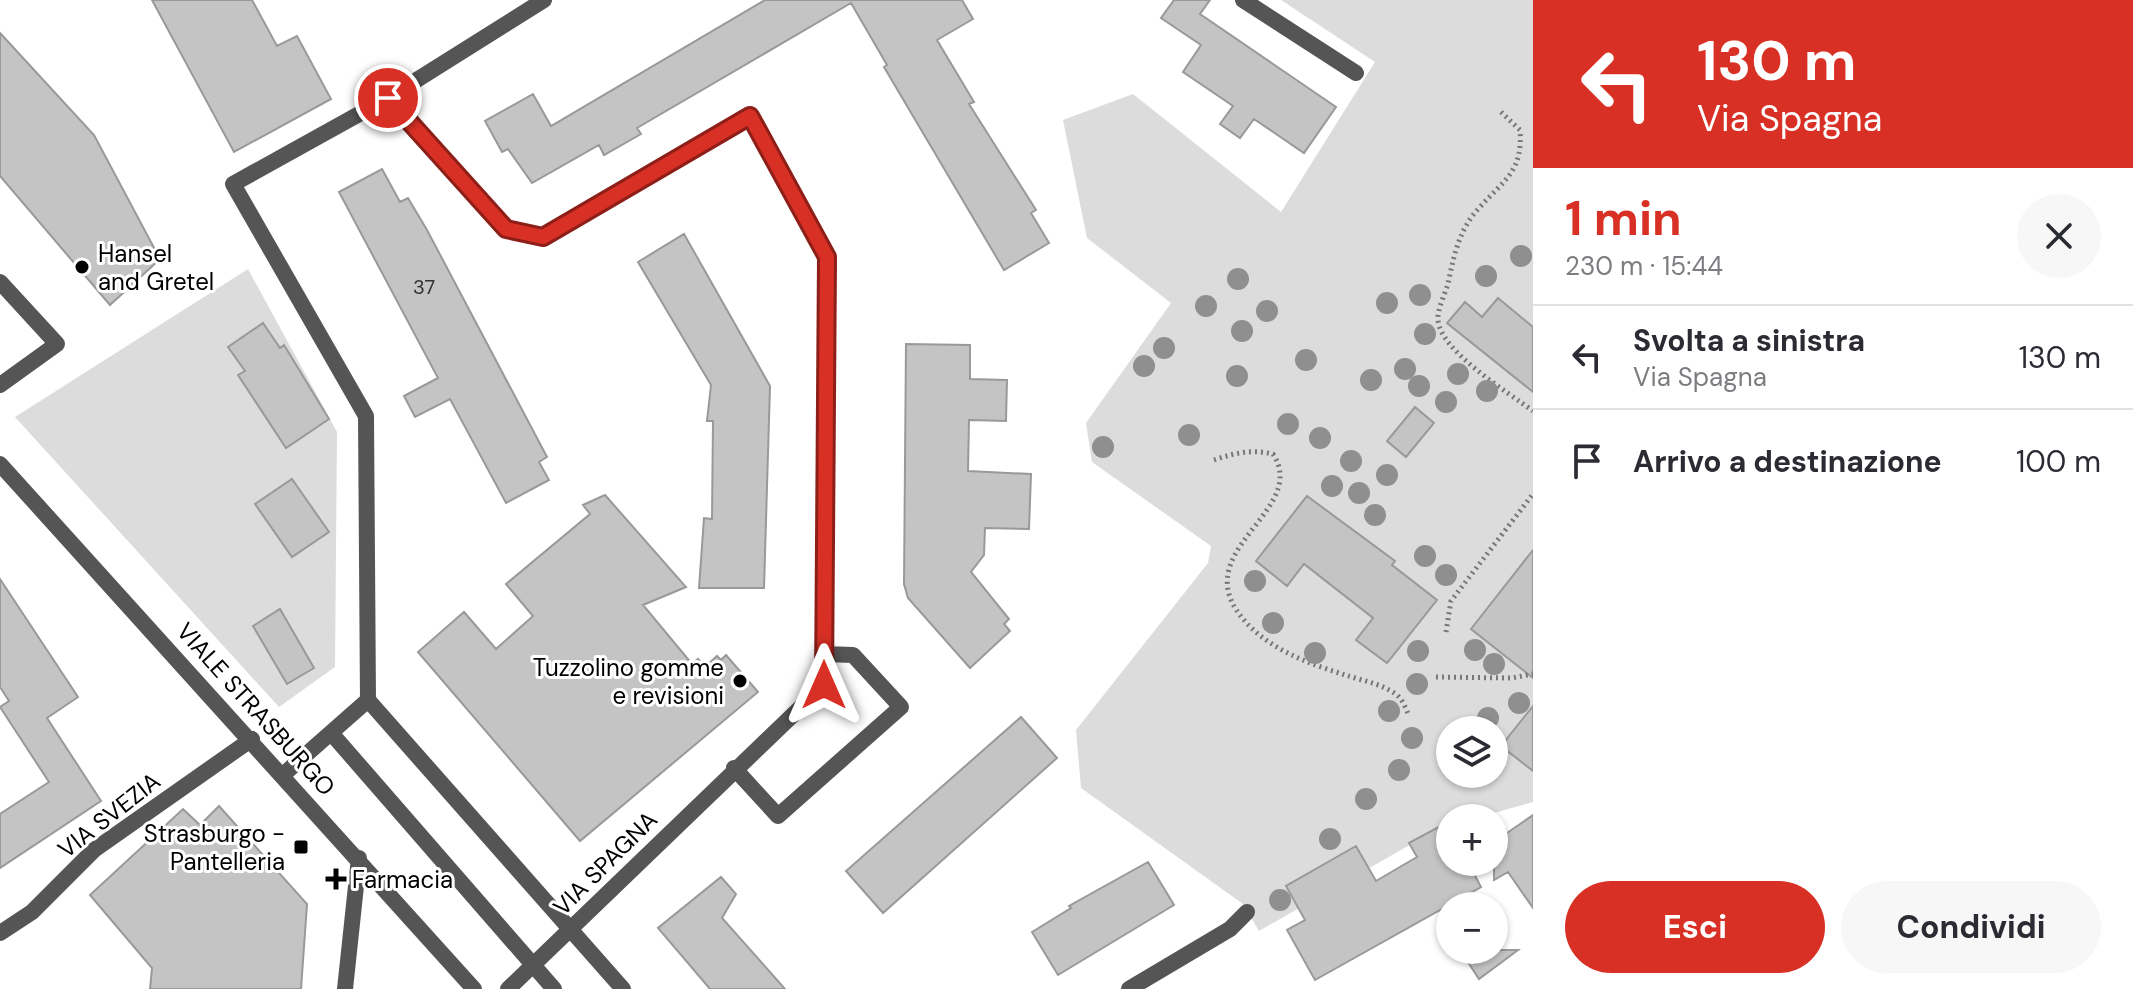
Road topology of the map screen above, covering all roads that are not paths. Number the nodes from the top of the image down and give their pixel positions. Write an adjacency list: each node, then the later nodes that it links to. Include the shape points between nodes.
1 (544, 0): 4 (street)
2 (1243, 0): 3 (street)
3 (1356, 73)
4 (388, 98): 8 (street, VIA SPAGNA, via 506,229 543,237 750,116 827,257); 9 (street, via 233,184 366,416)
5 (0, 282): 6 (street, via 57,344)
6 (0, 385)
7 (0, 464): 11 (street, VIALE STRASBURGO)
8 (824, 654): 12 (street, VIA SPAGNA, via 824,685); 12 (street, via 853,655 901,707 778,816)
9 (368, 700): 10 (street); 16 (street)
10 (332, 734): 13 (street); 18 (street, VIALE STRASBURGO)
11 (252, 739): 13 (street, VIALE STRASBURGO); 17 (street, VIA SVEZIA, via 94,850 32,912)
12 (734, 768): 16 (street, VIA SPAGNA)
13 (284, 774): 14 (street, VIALE STRASBURGO)
14 (359, 858): 19 (street); 20 (street, VIALE STRASBURGO)
15 (1247, 912): 24 (street, via 1230,929)
16 (572, 930): 18 (street, VIA SPAGNA); 23 (street)
17 (0, 933)
18 (534, 966): 21 (street, VIA SPAGNA); 22 (street, VIALE STRASBURGO)
19 (345, 989)
20 (474, 989)
21 (508, 989)
22 (554, 989)
23 (623, 989)
24 (1129, 989)

